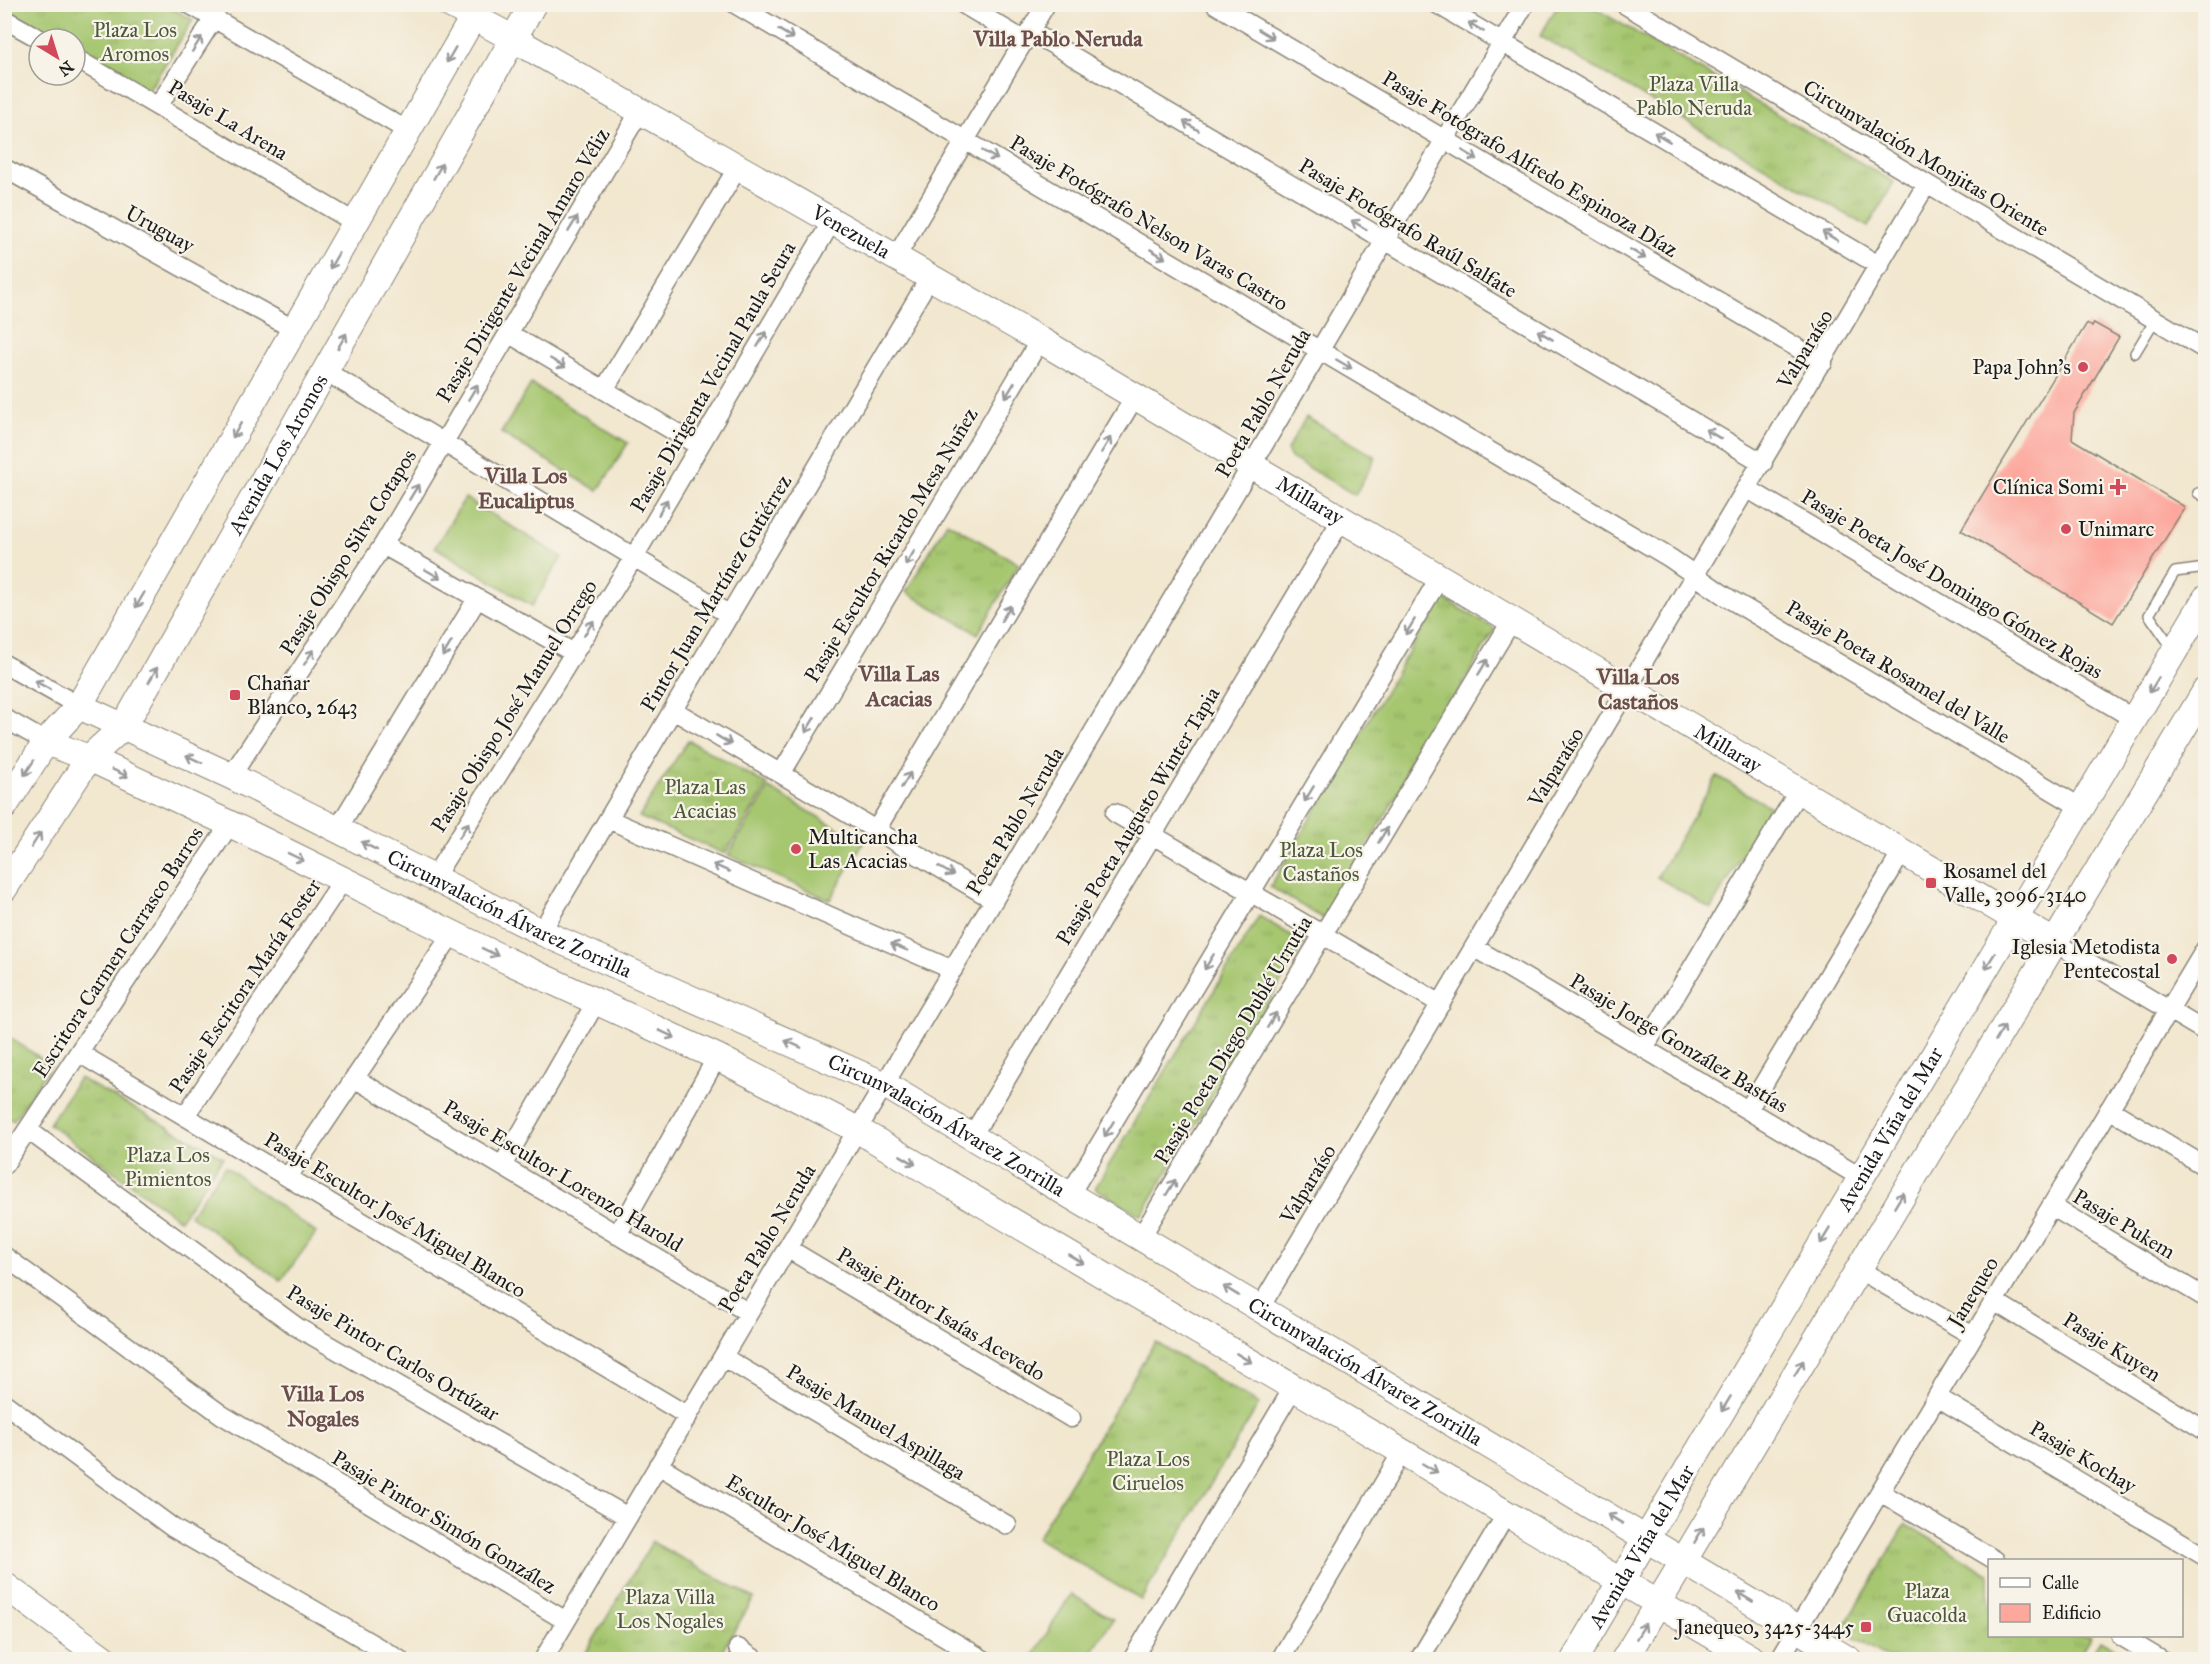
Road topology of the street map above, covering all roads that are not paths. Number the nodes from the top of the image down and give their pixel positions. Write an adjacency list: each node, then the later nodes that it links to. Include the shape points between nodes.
1 (189, 4): 12 (street)
2 (449, 4): 11 (main road, Venezuela)
3 (533, 4): 16 (main road, Avenida Los Aromos)
4 (735, 4): 22 (street, Pasaje Fotógrafo Nelson Varas Castro, one-way to 22)
5 (963, 4): 15 (street, Pasaje Fotógrafo Raúl Salfate)
6 (1046, 4): 15 (street)
7 (1215, 4): 23 (street, Pasaje Fotógrafo Alfredo Espinoza Díaz, one-way to 23)
8 (1437, 4): 17 (street, one-way to 8)
9 (1525, 4): 17 (street, Poeta Pablo Neruda)
10 (1624, 4): 26 (street, Circunvalación Monjitas Oriente)
11 (476, 11): 16 (main road, Venezuela); 21 (main road, one-way to 21)
12 (214, 18): 19 (street, one-way to 12); 21 (street)
13 (4, 19): 14 (street)
14 (27, 32)
15 (1028, 36): 22 (street); 29 (street, Pasaje Fotógrafo Raúl Salfate, one-way to 15)
16 (514, 39): 20 (main road, Venezuela); 41 (main road, Avenida Los Aromos, one-way to 16)
17 (1502, 43): 23 (street, Poeta Pablo Neruda); 31 (street, one-way to 17)
18 (87, 65): 19 (street, Pasaje La Arena)
19 (159, 105): 28 (street, Pasaje La Arena)
20 (640, 111): 24 (main road, Venezuela); 35 (street, Pasaje Dirigente Vecinal Amaro Véliz, one-way to 20)
21 (408, 131): 28 (main road)
22 (965, 140): 30 (street); 37 (street, Pasaje Fotógrafo Nelson Varas Castro, one-way to 37)
23 (1445, 140): 29 (street, Poeta Pablo Neruda); 40 (street, Pasaje Fotógrafo Alfredo Espinoza Díaz, one-way to 40)
24 (738, 167): 27 (main road, Venezuela); 42 (street)
25 (4, 168): 34 (street, Uruguay)
26 (1926, 185): 31 (street, Valparaíso); 33 (street, Circunvalación Monjitas Oriente)
27 (832, 221): 30 (main road, Venezuela); 45 (street, Pasaje Dirigenta Vecinal Paula Seura, one-way to 27)
28 (356, 223): 34 (main road, one-way to 34)
29 (1385, 240): 37 (street, Poeta Pablo Neruda); 46 (street, Pasaje Fotógrafo Raúl Salfate, one-way to 29)
30 (896, 257): 32 (main road, Venezuela)
31 (1880, 266): 40 (street, Valparaíso)
32 (930, 277): 36 (main road, Venezuela); 57 (street, Pintor Juan Martínez Gutiérrez)
33 (2155, 320): 38 (street, Circunvalación Monjitas Oriente); 39 (lane)
34 (294, 330): 64 (main road, one-way to 64)
35 (508, 333): 42 (street, one-way to 42); 44 (street, Pasaje Dirigente Vecinal Amaro Véliz, one-way to 35)
36 (1040, 340): 43 (main road, Venezuela); 71 (street, Pasaje Escultor Ricardo Mesa Nuñez, one-way to 71)
37 (1320, 350): 47 (street, Poeta Pablo Neruda); 53 (street, Pasaje Fotógrafo Nelson Varas Castro, one-way to 53)
38 (2205, 350)
39 (2135, 353)
40 (1822, 363): 46 (street, Valparaíso)
41 (325, 371): 44 (street); 68 (main road, Avenida Los Aromos, one-way to 41)
42 (604, 390): 45 (street)
43 (1134, 398): 47 (main road, Venezuela); 80 (street, one-way to 43)
44 (444, 442): 50 (street, Pasaje Obispo Silva Cotapos, one-way to 44); 51 (street)
45 (699, 446): 51 (street, Pasaje Dirigenta Vecinal Paula Seura, one-way to 45)
46 (1763, 464): 48 (street, Valparaíso)
47 (1251, 466): 49 (main road, Millaray); 87 (street, Poeta Pablo Neruda)
48 (1748, 489): 53 (street, Valparaíso); 67 (street, Pasaje Poeta José Domingo Gómez Rojas)
49 (1342, 519): 54 (main road, Millaray); 81 (street, Pasaje Poeta Augusto Winter Tapia)
50 (383, 545): 56 (street, one-way to 56); 72 (street, Pasaje Obispo Silva Cotapos, one-way to 50)
51 (634, 557): 57 (street); 60 (street, Pasaje Obispo José Manuel Orrego, one-way to 51)
52 (2205, 568): 59 (lane, via 2175,572 2150,615)
53 (1694, 573): 62 (street, Valparaíso); 75 (street, Pasaje Poeta Rosamel del Valle, via 1728,598)
54 (1440, 577): 58 (main road, Millaray); 86 (street, one-way to 86)
55 (2205, 598): 59 (main road, Avenida Viña del Mar)
56 (477, 599): 60 (street); 79 (street, one-way to 79)
57 (730, 615): 65 (street, Pintor Juan Martínez Gutiérrez)
58 (1512, 620): 62 (main road, Millaray); 91 (street, Pasaje Poeta Diego Dublé Urrutia, one-way to 58)
59 (2174, 651): 67 (main road, Avenida Viña del Mar, one-way to 67)
60 (574, 653): 83 (street, Pasaje Obispo José Manuel Orrego, one-way to 60)
61 (4, 664): 64 (street, Circunvalación Álvarez Zorrilla, one-way to 61)
62 (1629, 689): 73 (main road, Millaray); 93 (street, Valparaíso)
63 (2205, 690): 92 (main road, Avenida Viña del Mar)
64 (79, 706): 68 (main road, Circunvalación Álvarez Zorrilla); 69 (main road)
65 (673, 710): 71 (street, one-way to 71); 77 (street, Pintor Juan Martínez Gutiérrez)
66 (4, 718): 69 (street, Circunvalación Álvarez Zorrilla)
67 (2134, 719): 75 (main road, Avenida Viña del Mar)
68 (124, 726): 70 (main road, Avenida Los Aromos); 72 (main road, Circunvalación Álvarez Zorrilla, one-way to 68)
69 (46, 742): 70 (main road, Circunvalación Álvarez Zorrilla); 74 (main road, one-way to 74)
70 (89, 758): 78 (main road, Circunvalación Álvarez Zorrilla, one-way to 78); 85 (main road, Avenida Los Aromos, one-way to 70)
71 (781, 774): 80 (street)
72 (231, 776): 79 (main road, Circunvalación Álvarez Zorrilla)
73 (1799, 790): 82 (main road, Millaray); 100 (street)
74 (4, 807)
75 (2080, 807): 88 (main road, Avenida Viña del Mar)
76 (1115, 813): 81 (street)
77 (608, 819): 89 (street, Pintor Juan Martínez Gutiérrez); 95 (street, one-way to 77)
78 (230, 824): 84 (main road, Circunvalación Álvarez Zorrilla, one-way to 84); 101 (street, Escritora Carmen Carrasco Barros)
79 (337, 830): 83 (main road, Circunvalación Álvarez Zorrilla, one-way to 79)
80 (876, 830): 87 (street, one-way to 87)
81 (1153, 835): 86 (street); 110 (street, Pasaje Poeta Augusto Winter Tapia)
82 (1902, 852): 88 (main road, Millaray); 106 (street)
83 (433, 879): 89 (main road, Circunvalación Álvarez Zorrilla)
84 (343, 880): 90 (main road, Circunvalación Álvarez Zorrilla); 107 (street, Pasaje Escritora María Foster)
85 (4, 889)
86 (1251, 892): 91 (street); 116 (street, one-way to 116)
87 (994, 900): 95 (street, Poeta Pablo Neruda)
88 (2014, 918): 92 (main road, Millaray); 115 (main road, Avenida Viña del Mar, one-way to 115)
89 (541, 932): 104 (main road, Circunvalación Álvarez Zorrilla, one-way to 89)
90 (452, 934): 96 (main road, Circunvalación Álvarez Zorrilla, one-way to 96); 103 (street)
91 (1323, 934): 97 (street); 119 (street, Pasaje Poeta Diego Dublé Urrutia, one-way to 91)
92 (2054, 942): 98 (street, Millaray); 122 (main road, Avenida Viña del Mar, one-way to 92)
93 (1475, 948): 97 (street, Valparaíso); 100 (street, Pasaje Jorge González Bastías)
94 (2205, 948): 98 (street, Janequeo)
95 (953, 970): 104 (street, Poeta Pablo Neruda)
96 (596, 1002): 102 (main road, Circunvalación Álvarez Zorrilla, one-way to 102); 112 (street)
97 (1442, 1004): 125 (street, Valparaíso)
98 (2168, 1010): 99 (street, Millaray); 105 (street, Janequeo)
99 (2205, 1032)
100 (1644, 1048): 106 (street, Pasaje Jorge González Bastías)
101 (78, 1053): 107 (street, Pasaje Escultor José Miguel Blanco); 108 (street, Escritora Carmen Carrasco Barros)
102 (717, 1057): 109 (main road, Circunvalación Álvarez Zorrilla); 118 (street)
103 (354, 1078): 112 (street, Pasaje Escultor Lorenzo Harold); 114 (street)
104 (885, 1084): 109 (street, Poeta Pablo Neruda); 110 (main road, Circunvalación Álvarez Zorrilla)
105 (2109, 1109): 113 (street); 117 (street, Janequeo)
106 (1748, 1110): 115 (street, Pasaje Jorge González Bastías)
107 (185, 1116): 114 (street, Pasaje Escultor José Miguel Blanco)
108 (28, 1130): 111 (street, Escritora Carmen Carrasco Barros); 139 (street, Pasaje Pintor Carlos Ortúzar, via 297,1326)
109 (858, 1130): 120 (street, Poeta Pablo Neruda); 129 (main road, Circunvalación Álvarez Zorrilla, one-way to 129)
110 (972, 1136): 116 (main road, Circunvalación Álvarez Zorrilla)
111 (4, 1166)
112 (502, 1166): 118 (street, Pasaje Escultor Lorenzo Harold)
113 (2205, 1167)
114 (288, 1177): 132 (street, Pasaje Escultor José Miguel Blanco)
115 (1860, 1177): 141 (main road, Avenida Viña del Mar, one-way to 141)
116 (1070, 1194): 119 (main road, Circunvalación Álvarez Zorrilla)
117 (2051, 1206): 123 (street, Pasaje Pukem); 124 (street, Janequeo)
118 (617, 1234): 126 (street, Pasaje Escultor Lorenzo Harold)
119 (1141, 1237): 125 (main road, Circunvalación Álvarez Zorrilla, one-way to 119)
120 (787, 1248): 126 (street, Poeta Pablo Neruda); 133 (street, Pasaje Pintor Isaías Acevedo)
121 (4, 1256): 148 (street, Pasaje Pintor Simón González, via 222,1415)
122 (1858, 1269): 127 (street); 144 (main road, Avenida Viña del Mar, one-way to 122)
123 (2205, 1298)
124 (1994, 1301): 127 (street, Janequeo); 134 (street, Pasaje Kuyen)
125 (1260, 1308): 141 (main road, Circunvalación Álvarez Zorrilla, one-way to 125)
126 (749, 1313): 128 (street, Poeta Pablo Neruda)
127 (1973, 1336): 130 (street, Janequeo)
128 (723, 1357): 132 (street, Poeta Pablo Neruda); 140 (street, Pasaje Manuel Aspillaga)
129 (1293, 1388): 135 (main road, Circunvalación Álvarez Zorrilla); 157 (street)
130 (1937, 1397): 137 (street, Janequeo); 142 (street, Pasaje Kochay)
131 (4, 1403): 152 (street, via 173,1528)
132 (688, 1416): 136 (street, Poeta Pablo Neruda)
133 (1071, 1418)
134 (2205, 1431)
135 (1402, 1452): 138 (main road, Circunvalación Álvarez Zorrilla, one-way to 138); 158 (street)
136 (658, 1465): 139 (street, Poeta Pablo Neruda); 156 (street, Escultor José Miguel Blanco)
137 (1880, 1492): 143 (street); 149 (street, Janequeo)
138 (1507, 1513): 145 (main road, Circunvalación Álvarez Zorrilla); 159 (street)
139 (628, 1517): 148 (street, Poeta Pablo Neruda)
140 (1007, 1525)
141 (1646, 1538): 144 (main road, Circunvalación Álvarez Zorrilla); 145 (main road, Avenida Viña del Mar)
142 (2205, 1557)
143 (1993, 1559)
144 (1684, 1560): 147 (main road, Avenida Viña del Mar); 149 (main road, Circunvalación Álvarez Zorrilla, one-way to 144)
145 (1621, 1581): 147 (main road, Circunvalación Álvarez Zorrilla); 160 (main road, Avenida Viña del Mar)
146 (5, 1585): 153 (main road)
147 (1658, 1603): 161 (main road, Avenida Viña del Mar, one-way to 147); 162 (main road, Circunvalación Álvarez Zorrilla)
148 (566, 1622): 154 (street, Poeta Pablo Neruda)
149 (1798, 1628): 163 (street, Janequeo); 164 (main road, Circunvalación Álvarez Zorrilla)
150 (2124, 1637): 165 (street)
151 (738, 1648): 155 (street)
152 (388, 1656)
153 (106, 1659)
154 (543, 1659)
155 (756, 1659)
156 (984, 1659)
157 (1132, 1659)
158 (1280, 1659)
159 (1419, 1659)
160 (1574, 1659)
161 (1624, 1659)
162 (1754, 1659)
163 (1779, 1659)
164 (1849, 1659)
165 (2161, 1659)

